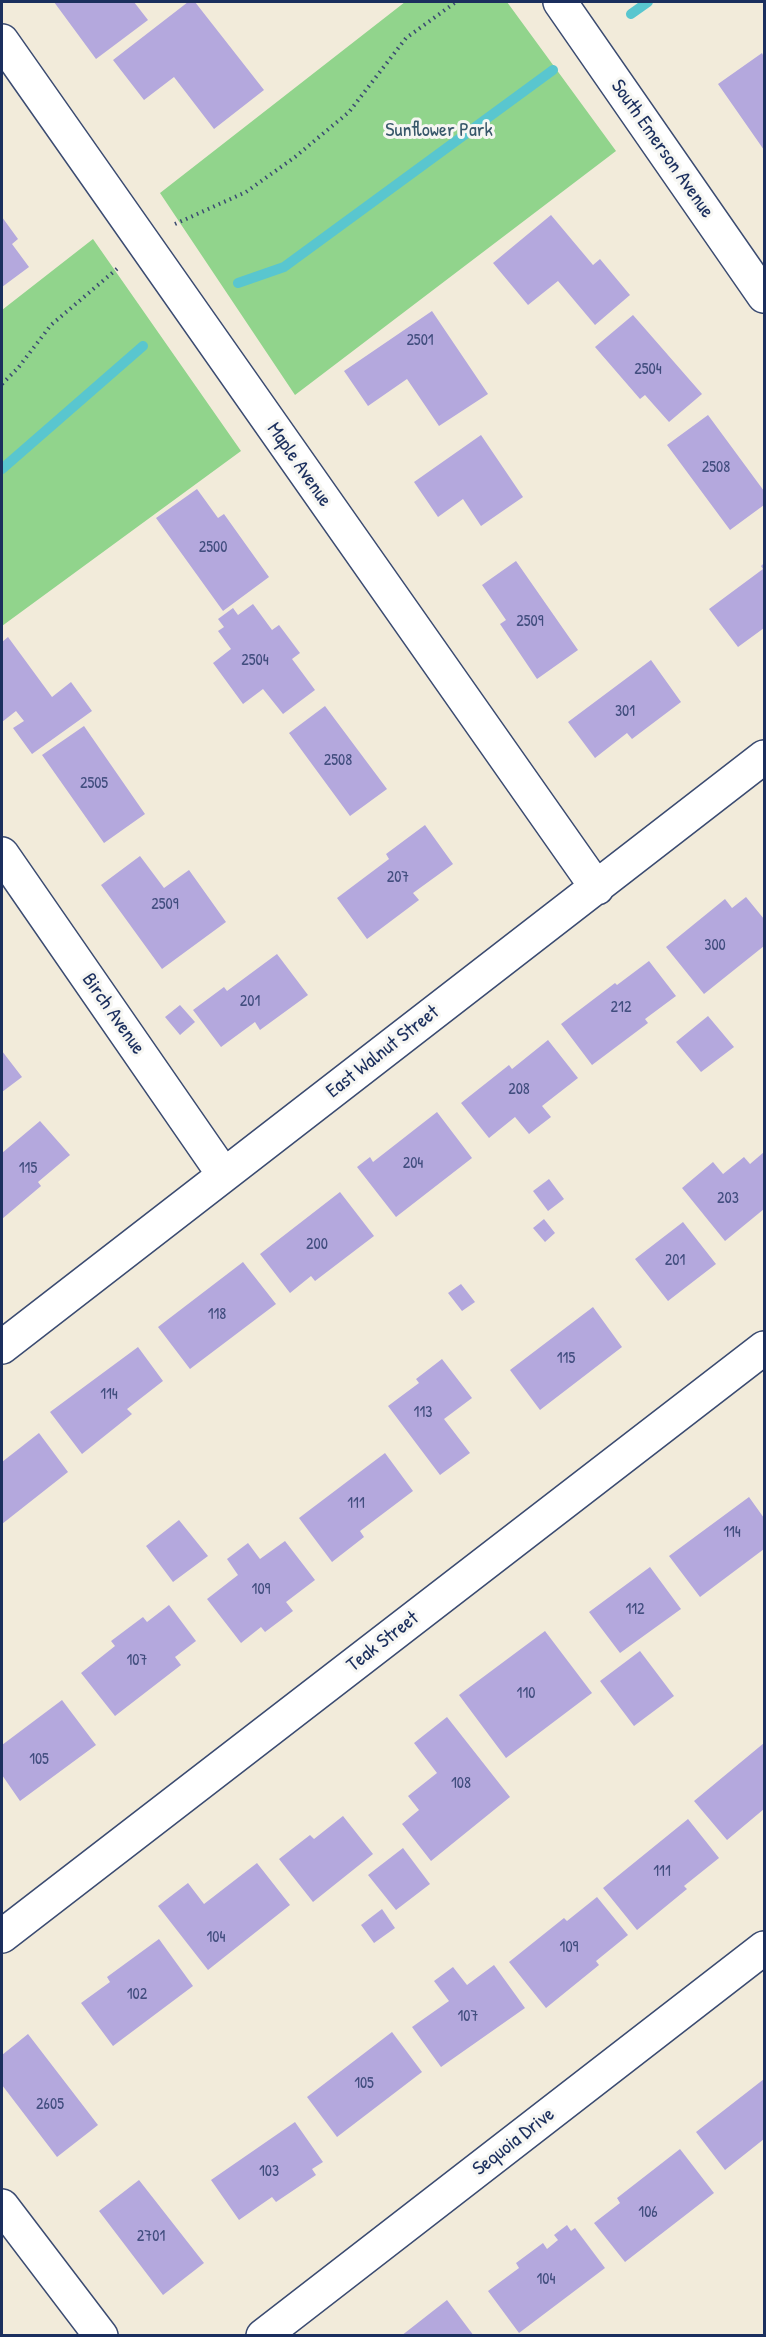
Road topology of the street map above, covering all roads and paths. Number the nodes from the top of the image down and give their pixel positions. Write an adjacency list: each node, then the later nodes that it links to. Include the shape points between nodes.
1 (456, 2): 4 (path, via 406,38 349,112 295,157 246,192)
2 (560, 2): 6 (street, South Emerson Avenue)
3 (2, 41): 10 (street, Maple Avenue)
4 (175, 224)
5 (118, 267): 7 (path, via 51,324)
6 (765, 296)
7 (2, 384)
8 (765, 758): 10 (street, East Walnut Street)
9 (2, 854): 11 (street, Birch Avenue)
10 (597, 888): 11 (street, East Walnut Street)
11 (224, 1174): 12 (street, East Walnut Street)
12 (2, 1347)
13 (765, 1348): 14 (street, Teak Street)
14 (2, 1936)
15 (765, 1948): 18 (street, Sequoia Drive)
16 (2, 2206): 17 (street)
17 (100, 2336)
18 (262, 2336)

